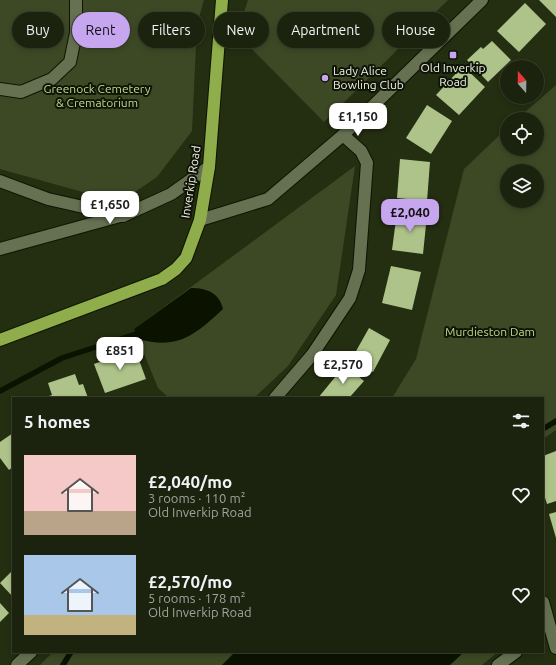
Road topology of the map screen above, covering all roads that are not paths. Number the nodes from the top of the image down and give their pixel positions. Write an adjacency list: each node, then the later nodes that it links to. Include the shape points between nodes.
1 (76, 0): 4 (street, via 76,33 70,62 52,79 21,92)
2 (222, 0): 6 (highway, Inverkip Road)
3 (482, 0): 5 (street)
4 (0, 89)
5 (343, 135): 9 (street, via 268,199); 12 (street, via 360,151 367,163 359,270 350,298 312,354)
6 (209, 167): 8 (street, via 171,194); 9 (highway, Inverkip Road)
7 (0, 181): 8 (street, via 48,199)
8 (123, 216): 10 (street)
9 (200, 220): 11 (highway, Inverkip Road, via 186,258 162,279)
10 (0, 249)
11 (0, 340)
12 (276, 397)
13 (544, 611): 14 (street)
14 (546, 629): 15 (street)
15 (556, 648)
16 (30, 653): 18 (street)
17 (515, 653): 19 (street)
18 (17, 665)
19 (498, 665)

